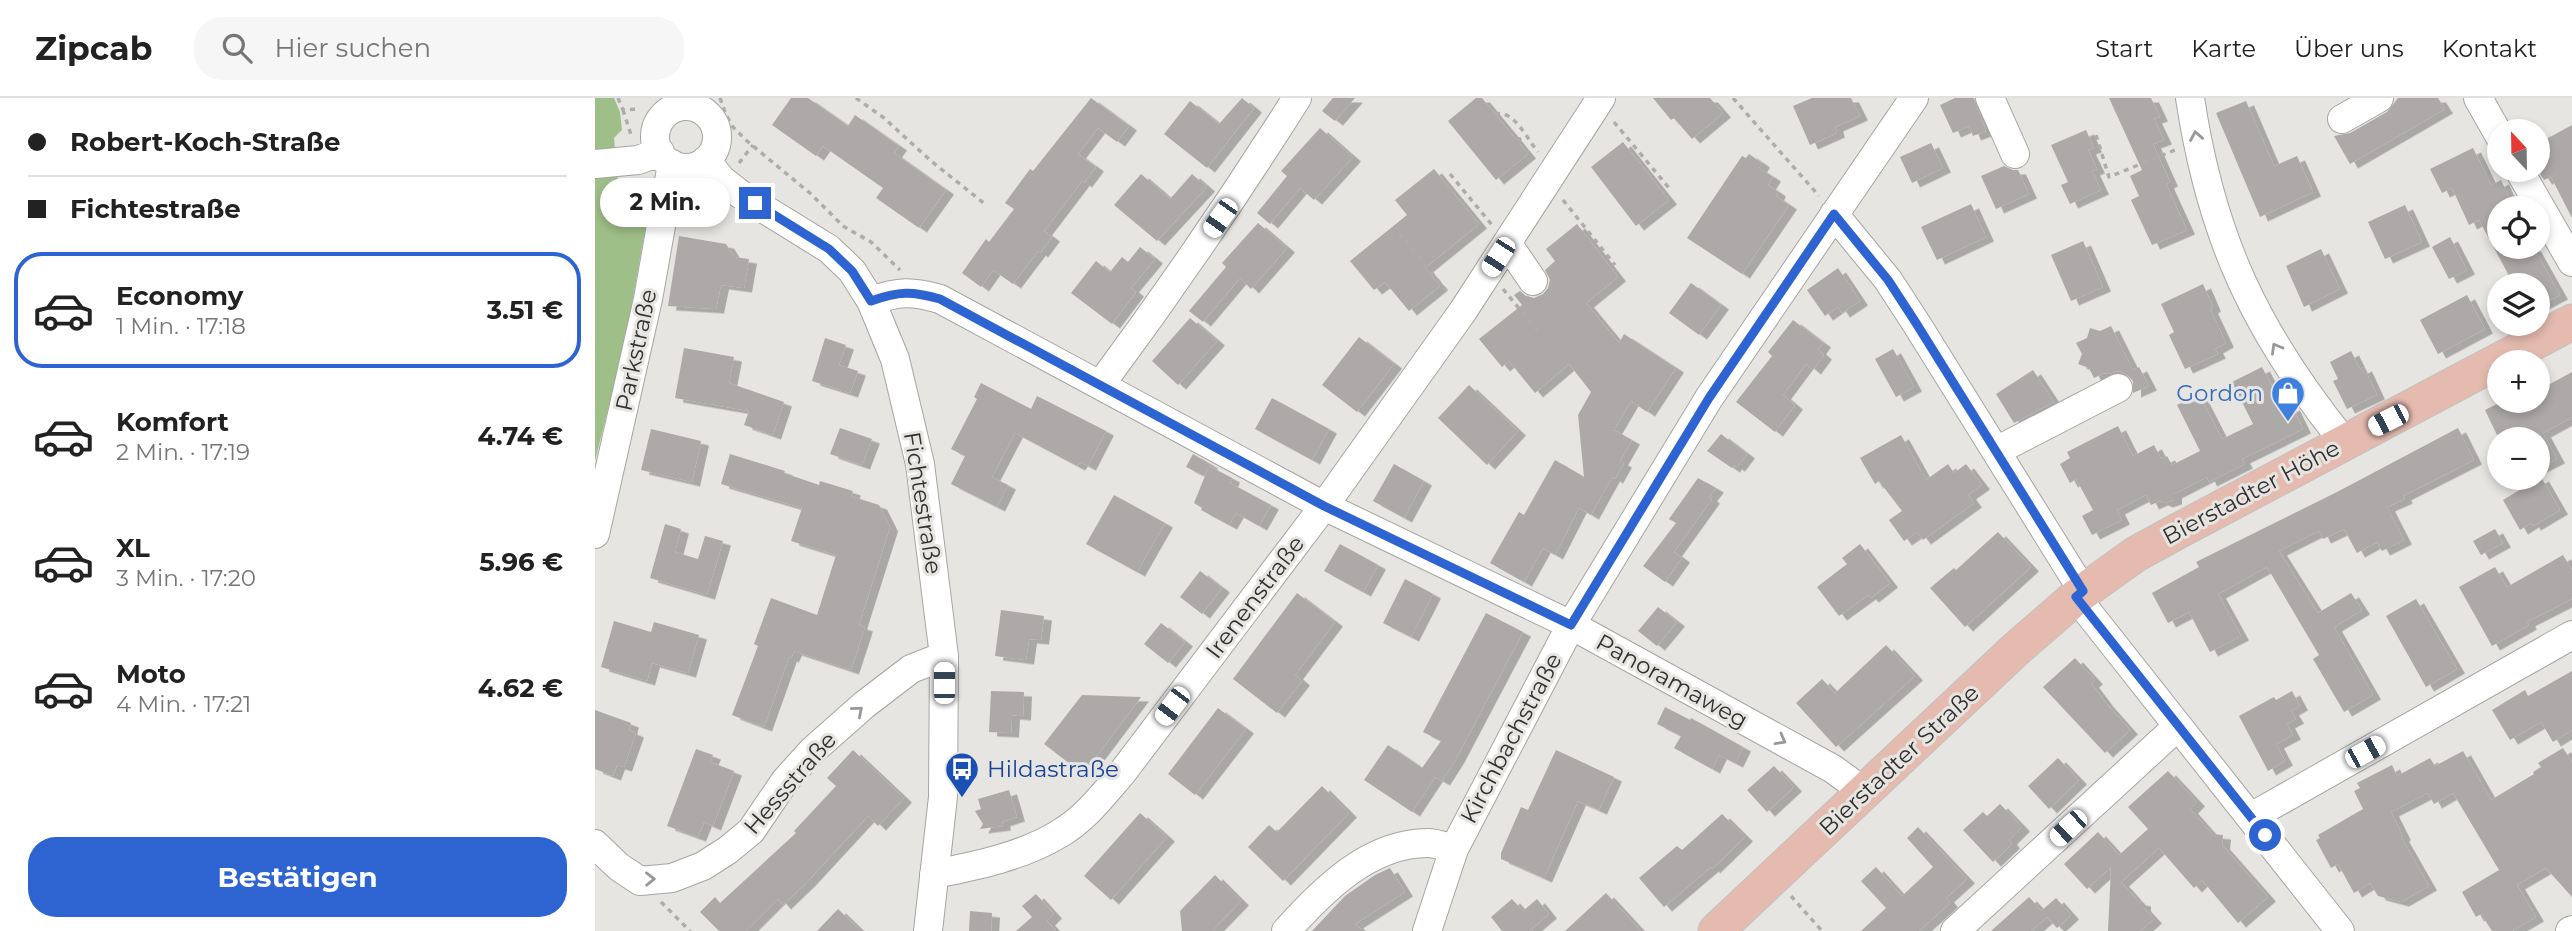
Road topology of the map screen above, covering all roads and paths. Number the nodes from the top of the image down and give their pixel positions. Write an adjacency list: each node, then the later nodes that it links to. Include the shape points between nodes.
1 (618, 98): 13 (path)
2 (856, 98): 31 (path)
3 (1297, 98): 44 (street, via 1220,218)
4 (1733, 98): 32 (path)
5 (1914, 98): 32 (street, Kirchbachstraße)
6 (1990, 98): 22 (street)
7 (2190, 98): 20 (street, one-way to 7)
8 (2379, 98): 15 (street)
9 (2478, 98): 16 (street)
10 (1600, 100): 28 (street, Irenenstraße); 30 (path)
11 (704, 101): 12 (street); 21 (path, via 723,108 733,127); 24 (street, via 717,134 715,149)
12 (651, 107): 13 (path); 23 (street, Parkstraße)
13 (623, 110): 23 (path)
14 (1495, 114): 18 (path, via 1510,115)
15 (2342, 119)
16 (2490, 119)
17 (2097, 135): 20 (path, via 2109,177)
18 (1524, 136): 19 (path); 28 (path)
19 (1517, 141)
20 (2197, 142): 46 (street, one-way to 20, via 2278,352 2250,302 2210,197)
21 (753, 145): 26 (path); 39 (path, via 843,226 888,256 900,268)
22 (2015, 153)
23 (655, 154): 24 (street, via 689,167); 25 (street); 49 (street, Parkstraße, via 648,299)
24 (706, 160): 40 (street, Fichtestraße, via 740,194 829,249 852,271)
25 (595, 164)
26 (735, 168)
27 (1450, 174): 34 (path)
28 (1550, 175): 34 (street, Irenenstraße); 36 (path)
29 (2526, 182): 35 (street)
30 (1668, 188)
31 (985, 204)
32 (1834, 214): 47 (street, via 1888,280); 51 (street, Kirchbachstraße, via 1709,398)
33 (1399, 233): 41 (path)
34 (1507, 243): 37 (street, Irenenstraße); 38 (street)
35 (2572, 262)
36 (1615, 264)
37 (1489, 271): 41 (street, Irenenstraße); 43 (path)
38 (1533, 281)
39 (905, 292): 40 (street, Panoramaweg); 44 (street, Panoramaweg, via 940,299)
40 (871, 301): 53 (street, Fichtestraße, via 895,359 920,464)
41 (1462, 311): 48 (street, Irenenstraße)
42 (2572, 322): 46 (main road, Bierstadter Höhe)
43 (1541, 335)
44 (1101, 384): 48 (street, Panoramaweg)
45 (2118, 388): 47 (street)
46 (2345, 443): 50 (main road, Bierstadter Höhe, via 2136,554)
47 (1996, 451): 50 (street)
48 (1324, 506): 51 (street, Panoramaweg); 59 (street, Irenenstraße, via 1093,806 1059,834 1037,845)
49 (595, 534)
50 (2079, 594): 54 (street); 55 (main road, Bierstadter Straße)
51 (1571, 625): 55 (street, Panoramaweg, one-way to 55, via 1833,769); 58 (street, Kirchbachstraße)
52 (2572, 635): 56 (street)
53 (944, 656): 59 (street, Fichtestraße, via 943,786); 61 (street, Hessstraße, one-way to 53, via 672,878 728,850 751,831 812,751 911,669)
54 (2178, 726): 56 (street); 68 (street)
55 (1866, 793): 60 (main road, Bierstadter Straße)
56 (2251, 817): 69 (street)
57 (595, 844): 61 (street)
58 (1454, 849): 64 (street, via 1429,842 1383,851 1343,874); 65 (street, Kirchbachstraße)
59 (934, 874): 63 (street, Fichtestraße)
60 (1773, 877): 66 (main road, Bierstadter Straße); 67 (path)
61 (640, 881): 62 (path)
62 (690, 931)
63 (928, 931)
64 (1286, 931)
65 (1427, 931)
66 (1716, 931)
67 (1822, 931)
68 (1955, 931)
69 (2340, 931)

